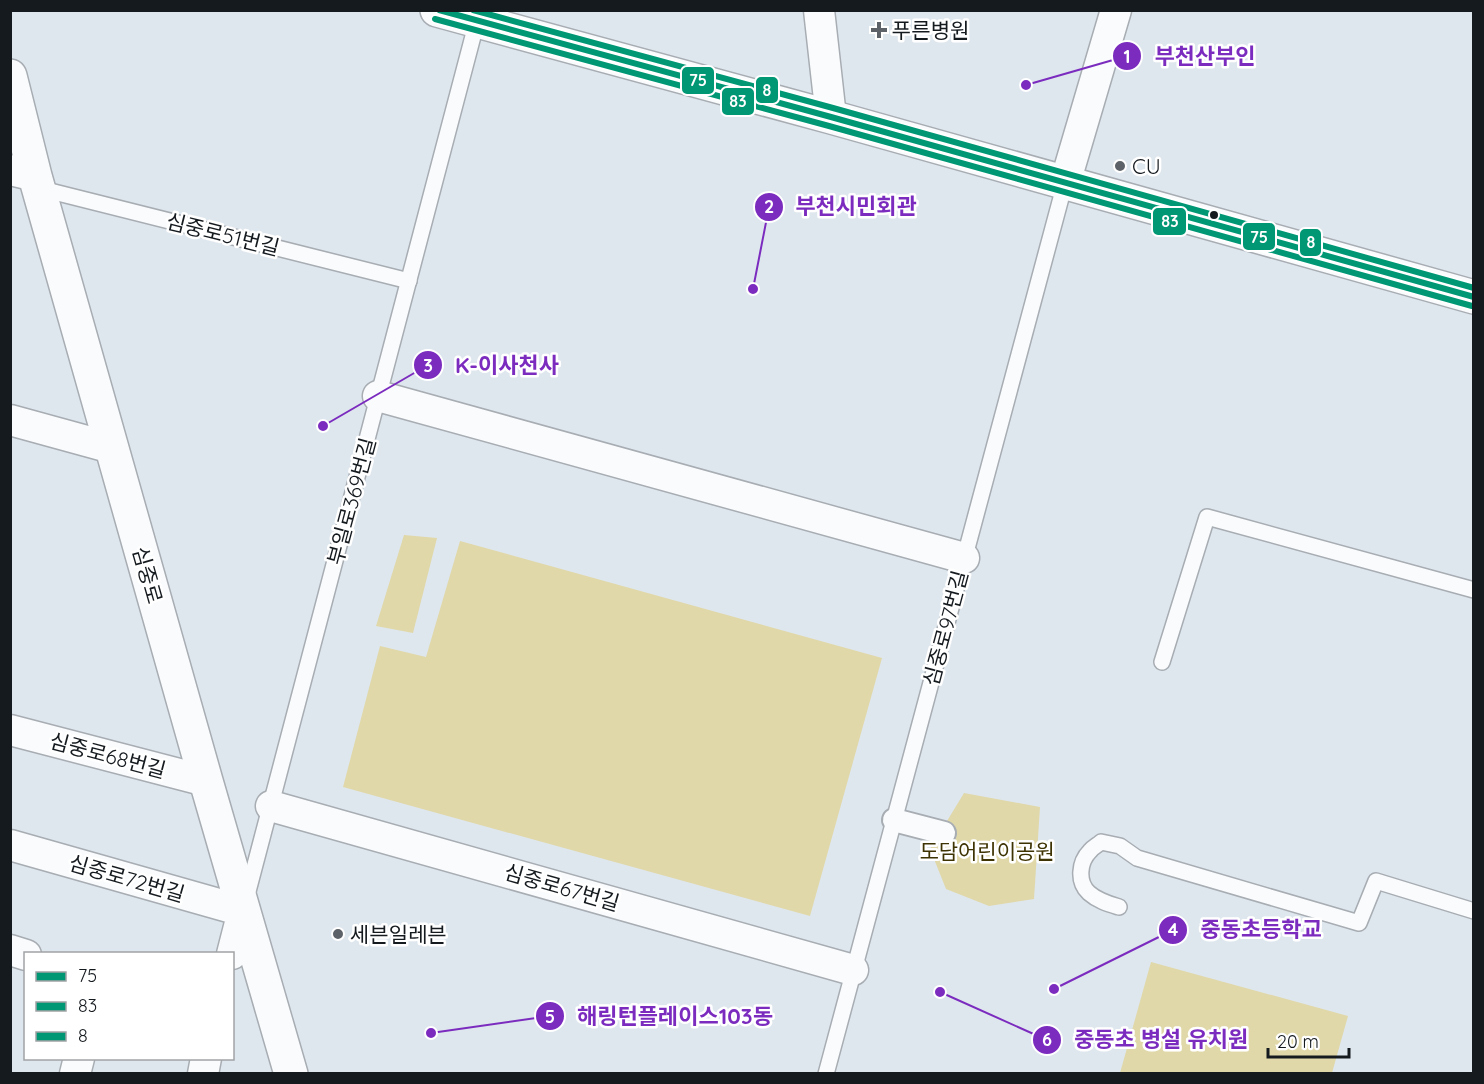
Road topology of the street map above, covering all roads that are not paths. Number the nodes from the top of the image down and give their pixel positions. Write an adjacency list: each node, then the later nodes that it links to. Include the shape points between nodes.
1 (437, 10): 4 (street)
2 (819, 10): 6 (street)
3 (1116, 10): 8 (street)
4 (479, 16): 6 (street); 9 (lane, 부일로369번길)
5 (10, 76): 7 (street, 심중로)
6 (831, 117): 8 (street)
7 (28, 178): 9 (lane, 심중로51번길); 13 (street, 심중로)
8 (1065, 183): 10 (street); 14 (lane, 심중로97번길)
9 (409, 281): 11 (lane, 부일로369번길)
10 (1473, 297)
11 (378, 396): 14 (street); 19 (lane, 부일로369번길)
12 (10, 420): 13 (street)
13 (112, 448): 18 (street, 심중로)
14 (964, 558): 20 (lane, 심중로97번길)
15 (1473, 590): 16 (lane, via 1207,517)
16 (1162, 662)
17 (10, 730): 18 (street, 심중로68번길)
18 (206, 781): 24 (street, 심중로)
19 (271, 806): 24 (lane, 부일로369번길); 27 (street, 심중로67번길)
20 (894, 820): 21 (street); 27 (lane, 심중로97번길)
21 (944, 834)
22 (10, 845): 24 (street, 심중로72번길)
23 (1119, 907): 25 (lane, via 1087,892 1080,878 1081,864 1101,842 1120,846 1137,858 1359,923 1376,881)
24 (243, 911): 26 (street); 28 (street, 심중로)
25 (1473, 911)
26 (233, 952)
27 (853, 970): 29 (lane, 심중로97번길)
28 (291, 1074)
29 (826, 1074)

